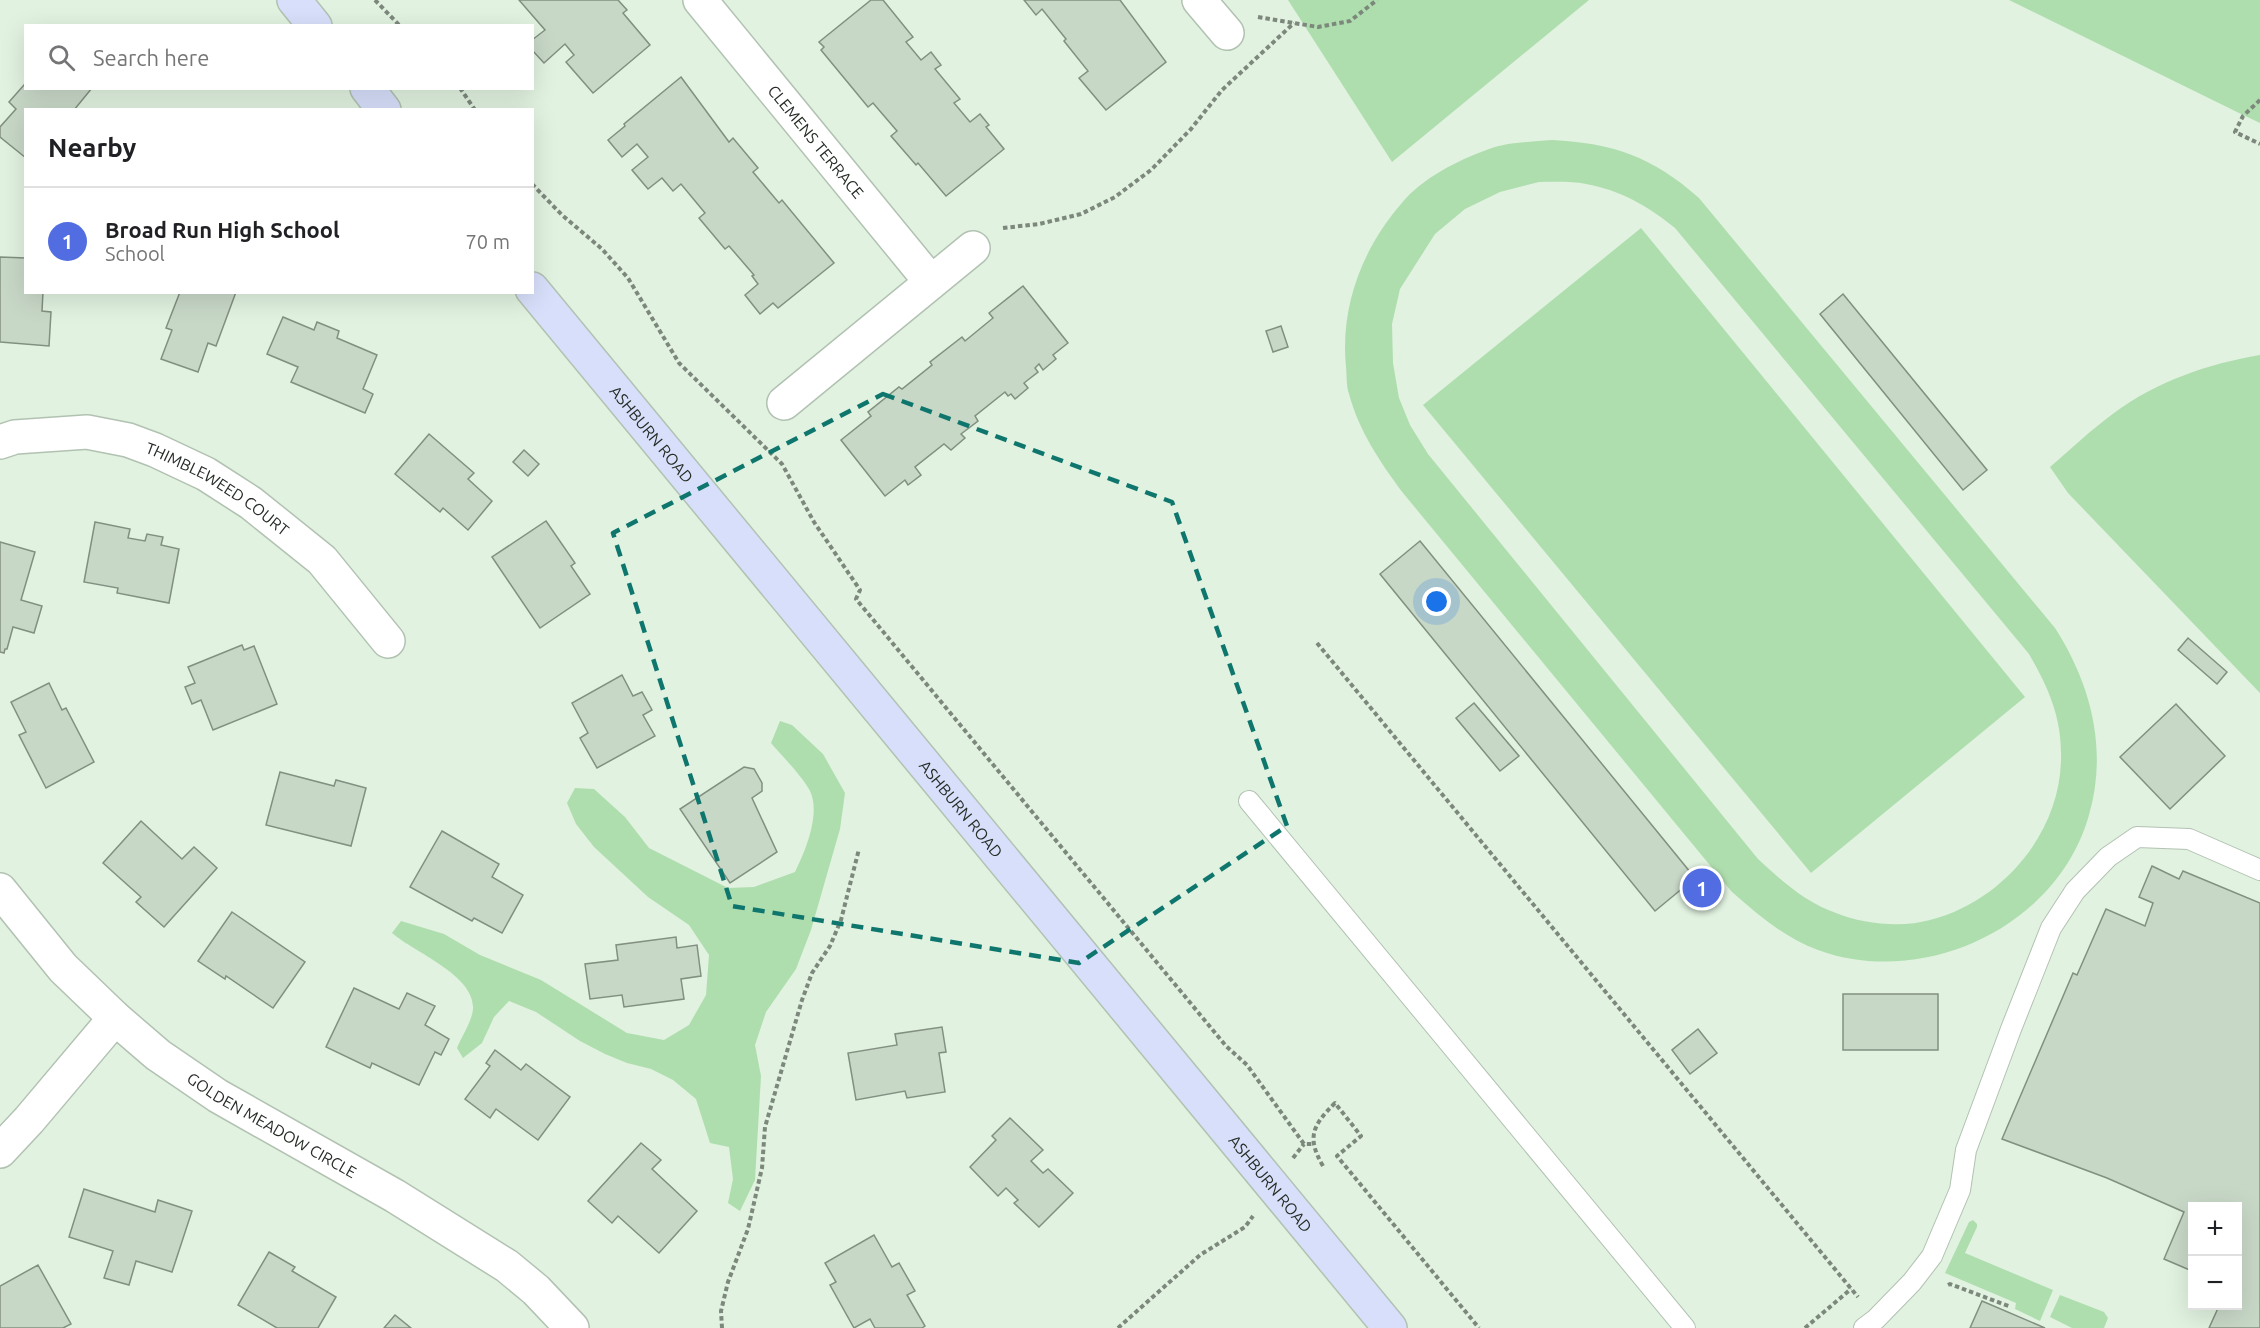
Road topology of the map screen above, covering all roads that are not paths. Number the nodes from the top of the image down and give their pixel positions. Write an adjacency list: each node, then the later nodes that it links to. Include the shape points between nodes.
1 (294, 0): 3 (main road)
2 (700, 0): 7 (street, CLEMENS TERRACE)
3 (313, 24)
4 (369, 90): 5 (main road)
5 (382, 108)
6 (983, 239): 7 (street)
7 (931, 282): 9 (street)
8 (534, 292): 19 (main road, ASHBURN ROAD)
9 (784, 403)
10 (0, 441): 11 (street, THIMBLEWEED COURT, via 87,432 128,440 206,474 251,503 322,560)
11 (388, 641)
12 (1250, 801): 20 (lane)
13 (2258, 867): 17 (lane, via 2189,839 2137,837 2108,857 2075,891 2051,928 2011,1029 1966,1150 1960,1190 1932,1256)
14 (0, 890): 15 (street, GOLDEN MEADOW CIRCLE, via 63,968)
15 (115, 1018): 16 (street); 18 (street, GOLDEN MEADOW CIRCLE, via 158,1055 218,1096 507,1266)
16 (0, 1150)
17 (1870, 1323)
18 (572, 1328)
19 (1390, 1328)
20 (1684, 1328)

